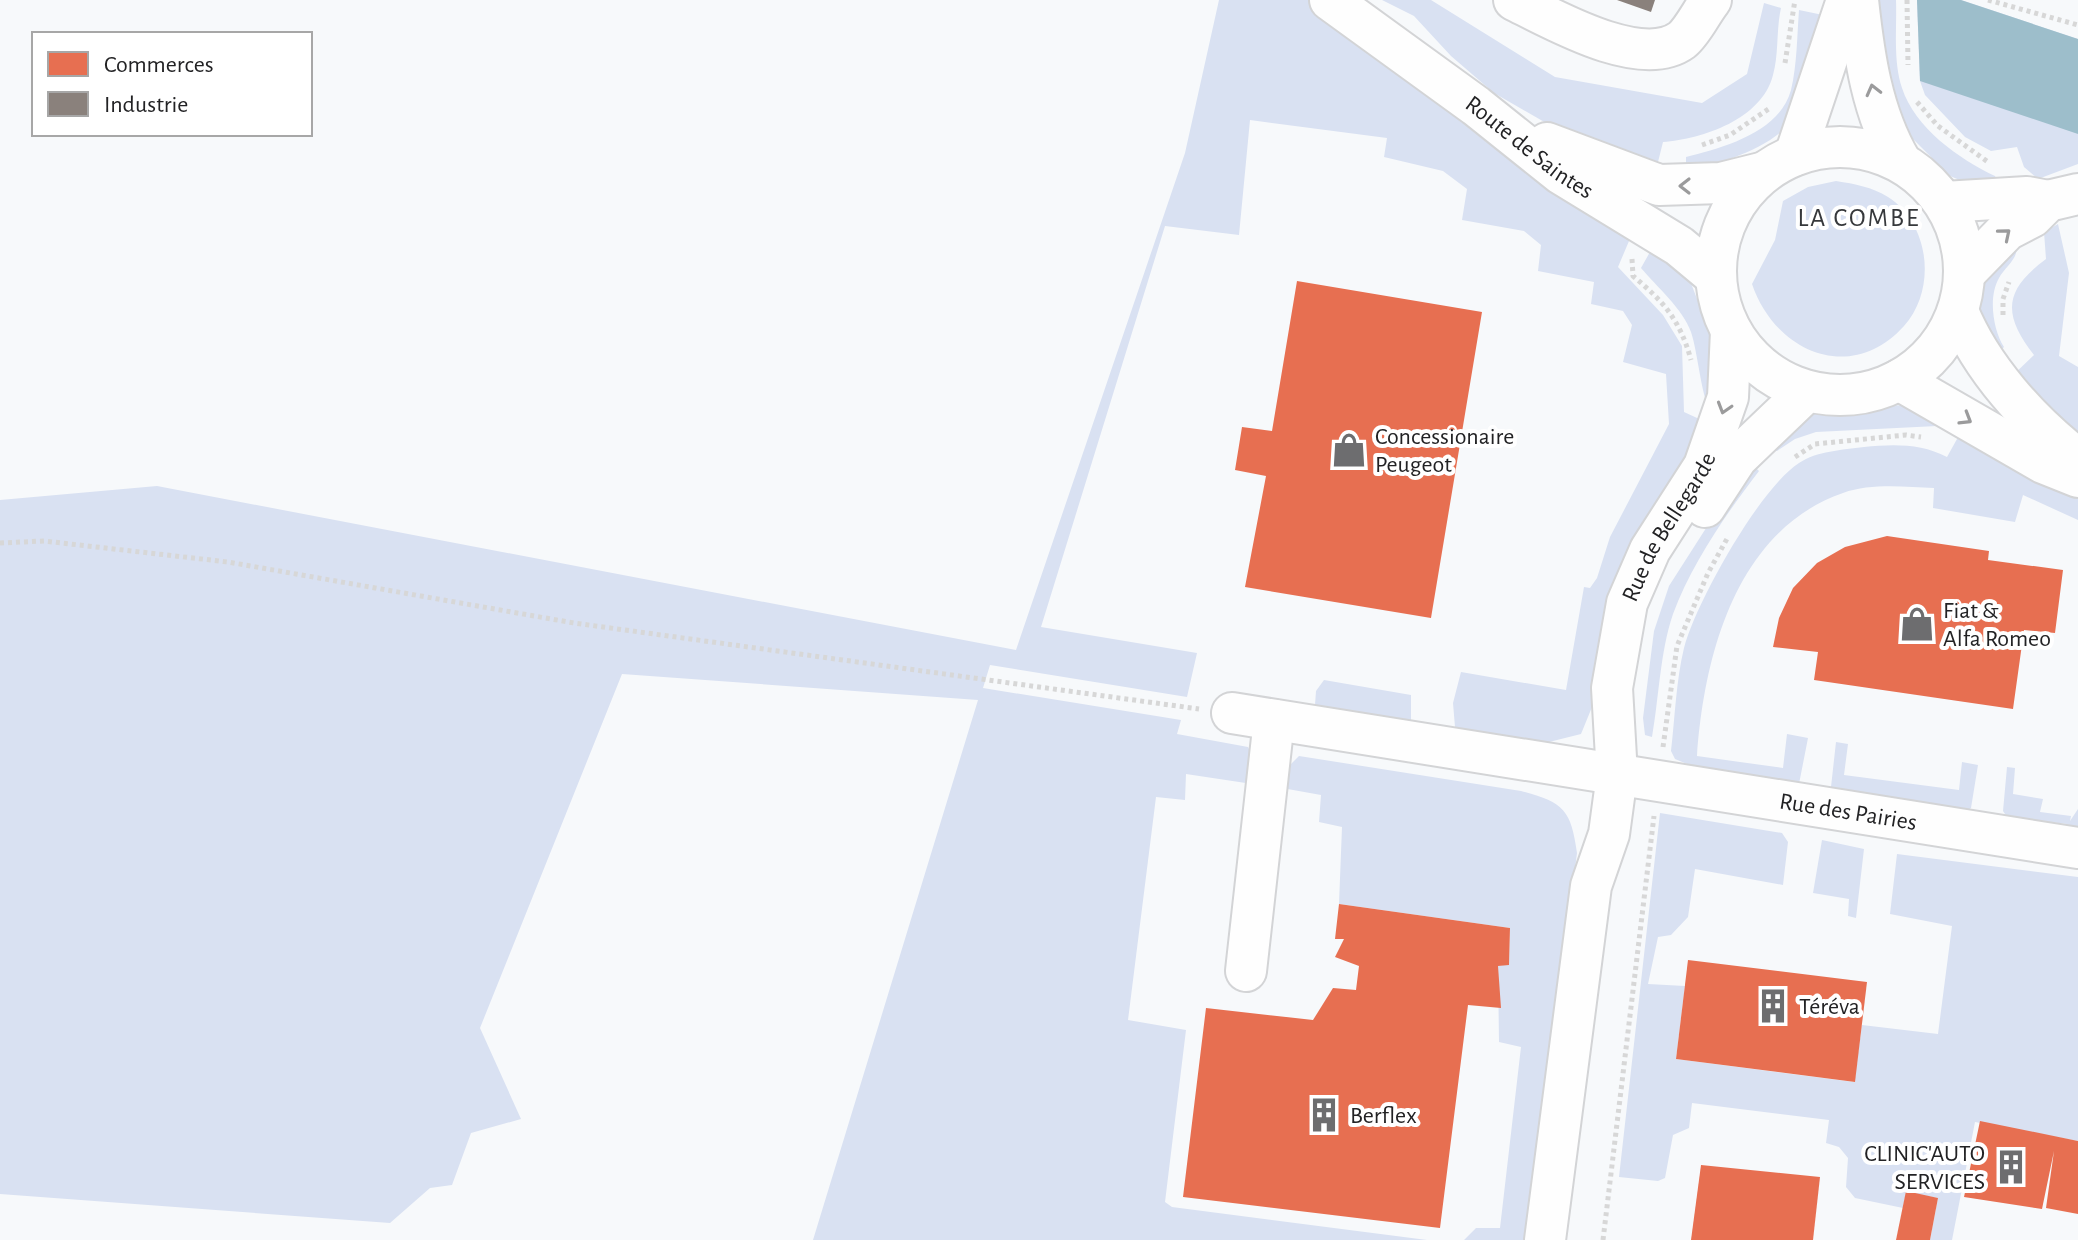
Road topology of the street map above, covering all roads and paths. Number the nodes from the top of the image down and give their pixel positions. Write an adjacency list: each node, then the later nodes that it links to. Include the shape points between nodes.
1 (1330, 0): 8 (street)
2 (1514, 0): 3 (street, via 1591,39 1648,49 1681,40)
3 (1711, 0)
4 (1847, 0): 10 (street)
5 (1858, 0): 9 (street, one-way to 5, via 1883,133 1863,51)
6 (1988, 0): 7 (path)
7 (2078, 25)
8 (1476, 106): 10 (street, Route de Saintes, one-way to 8, via 1706,185 1659,185 1565,152); 13 (street, Route de Saintes, via 1561,174 1679,246)
9 (1901, 162): 10 (street, via 1867,149 1830,147); 12 (street)
10 (1778, 164): 13 (street, via 1741,194 1726,219)
11 (2063, 198): 12 (street); 14 (street, one-way to 11, via 2007,230)
12 (1944, 202): 14 (street, via 1963,249)
13 (1715, 276): 15 (street)
14 (1961, 292): 16 (street, via 1944,339); 19 (street, via 1976,348 2043,432)
15 (1731, 331): 17 (street, via 1751,358 1777,378); 26 (street, Rue de Bellegarde, one-way to 26, via 1728,397 1704,466 1650,550 1627,603 1612,688)
16 (1899, 380): 17 (street, via 1854,394); 18 (street)
17 (1807, 391): 26 (street, Rue de Bellegarde, via 1737,458 1681,547 1653,604 1634,690)
18 (1963, 417): 20 (path, via 1944,441 1906,435 1815,444); 21 (street, one-way to 21)
19 (2078, 459)
20 (1789, 461)
21 (2078, 477)
22 (1735, 526): 28 (path, via 1677,646)
23 (0, 543): 24 (path, via 44,541 228,562 574,623)
24 (1232, 713): 25 (street, Rue des Pairies)
25 (1274, 720): 27 (street, Rue des Pairies); 31 (street)
26 (1617, 723): 27 (street, Rue de Bellegarde)
27 (1617, 775): 28 (street, Rue des Pairies); 29 (street, Rue de Bellegarde)
28 (1659, 781): 30 (street, Rue des Pairies); 34 (path)
29 (1609, 834): 32 (street, Rue de Bellegarde, via 1591,886); 33 (street, Rue de Bellegarde, via 1616,891)
30 (2078, 848)
31 (1246, 971)
32 (1545, 1240)
33 (1566, 1240)
34 (1603, 1240)

